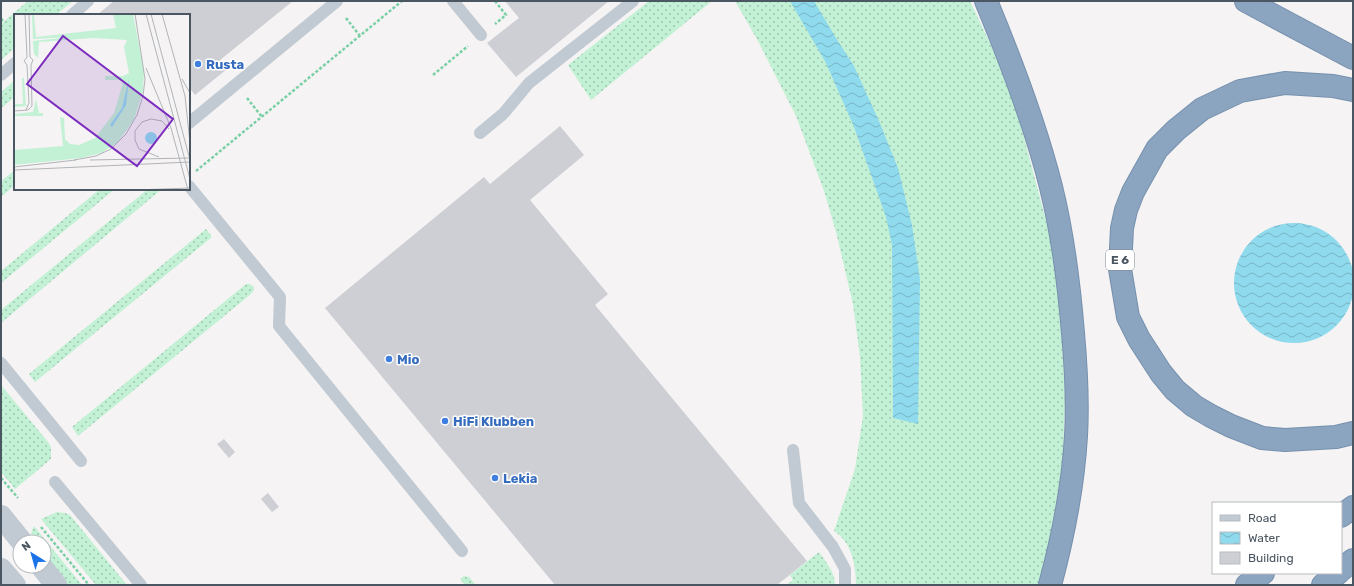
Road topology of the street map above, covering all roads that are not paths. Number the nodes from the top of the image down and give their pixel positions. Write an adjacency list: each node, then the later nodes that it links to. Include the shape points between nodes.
1 (88, 1): 7 (lane)
2 (337, 1): 13 (lane)
3 (453, 1): 8 (lane)
4 (633, 1): 14 (lane, via 529,83 503,114)
5 (986, 1): 36 (highway, via 1029,114 1051,186 1071,301 1076,368 1076,436 1068,499)
6 (1246, 1): 9 (highway)
7 (73, 14)
8 (481, 35)
9 (1353, 58)
10 (14, 64): 11 (lane)
11 (1, 75)
12 (1353, 90): 17 (highway, E 6, via 1285,83 1240,91 1202,109 1157,149 1140,178 1126,210 1122,228 1120,269 1128,317 1139,339 1161,373 1175,390 1194,406 1231,426 1262,438 1285,440 1336,437)
13 (190, 122)
14 (480, 133)
15 (190, 187): 25 (lane, via 280,297 279,326)
16 (1, 363): 19 (lane)
17 (1353, 433)
18 (793, 450): 35 (lane, via 799,503 833,547 845,569)
19 (81, 461)
20 (55, 482): 34 (lane)
21 (1353, 507): 22 (highway)
22 (1342, 515)
23 (1, 516): 24 (street)
24 (16, 534)
25 (462, 552)
26 (1353, 560): 28 (highway)
27 (1, 569): 32 (street)
28 (1342, 569)
29 (47, 574): 33 (street)
30 (1262, 574): 37 (highway)
31 (1337, 574): 38 (highway)
32 (15, 585)
33 (56, 585)
34 (140, 585)
35 (845, 585)
36 (1050, 585)
37 (1247, 585)
38 (1323, 585)

